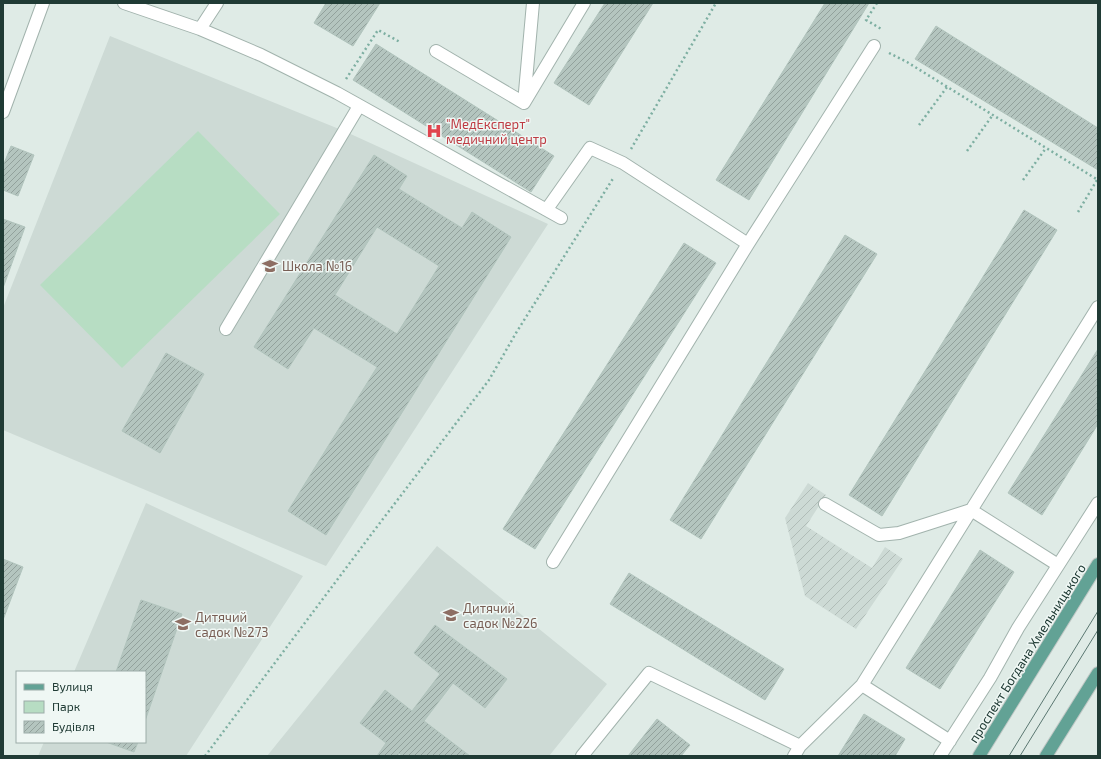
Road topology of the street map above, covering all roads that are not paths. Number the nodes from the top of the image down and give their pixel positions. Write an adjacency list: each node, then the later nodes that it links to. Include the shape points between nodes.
1 (43, 3): 11 (street)
2 (124, 3): 6 (street)
3 (217, 3): 6 (street)
4 (533, 3): 9 (street)
5 (584, 3): 9 (street)
6 (200, 29): 10 (street, via 260,55)
7 (874, 46): 14 (street)
8 (436, 50): 9 (street)
9 (524, 103)
10 (359, 106): 12 (street); 16 (street)
11 (3, 112)
12 (547, 209): 13 (street); 14 (street, via 590,148 624,163)
13 (561, 218)
14 (748, 244): 20 (street)
15 (1098, 307): 19 (street)
16 (226, 329)
17 (1098, 503): 22 (street)
18 (825, 504): 19 (street, via 879,535 899,533)
19 (971, 510): 22 (street); 24 (street)
20 (553, 562)
21 (1098, 564): 29 (main road, проспект Богдана Хмельницького)
22 (1058, 565): 25 (street)
23 (1098, 673): 30 (main road)
24 (862, 685): 25 (street); 26 (street)
25 (950, 740): 28 (street)
26 (797, 751): 27 (street, via 649,673)
27 (582, 756)
28 (940, 756)
29 (980, 756)
30 (1046, 756)

